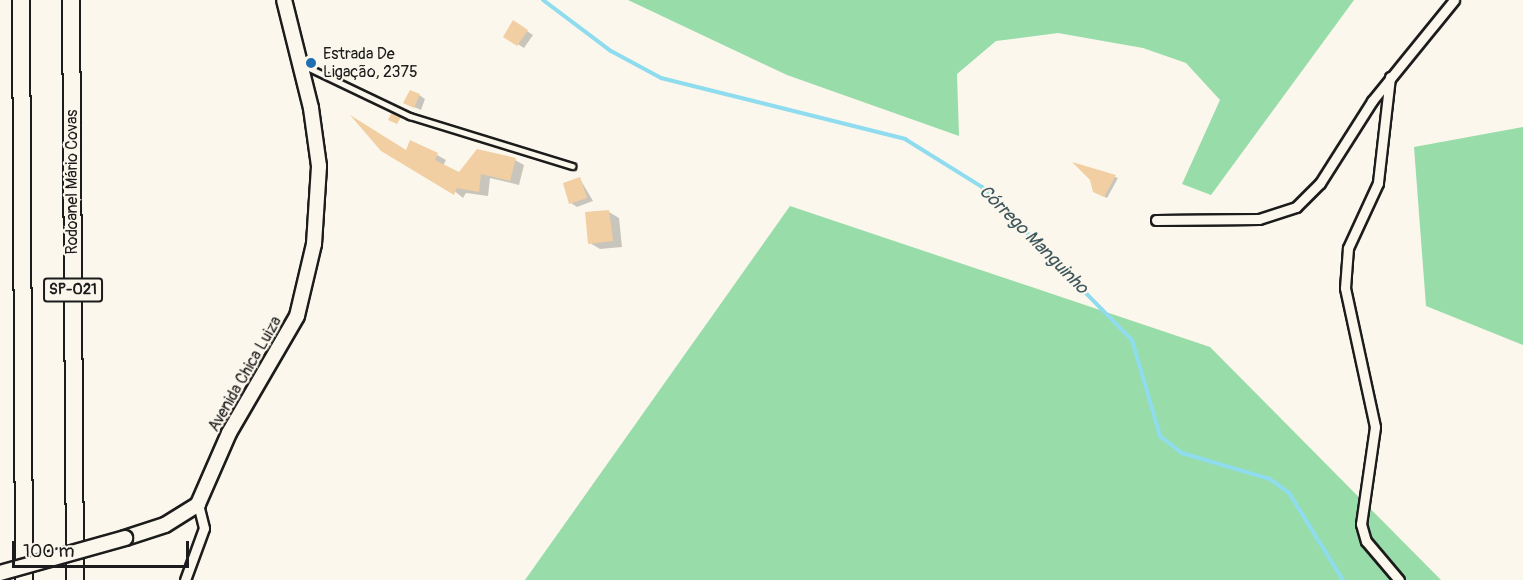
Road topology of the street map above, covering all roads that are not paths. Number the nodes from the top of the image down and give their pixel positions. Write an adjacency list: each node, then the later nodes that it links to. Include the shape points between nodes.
1 (21, 0): 11 (highway, SP-021)
2 (71, 0): 12 (highway, Rodoanel Mário Covas / SP-021)
3 (284, 0): 5 (main road, Avenida Chica Luiza)
4 (1454, 0): 6 (street)
5 (300, 64): 7 (lane, via 410,116); 9 (main road, Avenida Chica Luiza, via 319,166 306,284 283,346 229,433)
6 (1390, 77): 8 (street, via 1320,183 1287,213 1229,220); 14 (street, via 1378,183 1348,248 1345,288 1374,417 1361,524 1366,542)
7 (573, 166)
8 (1156, 220)
9 (198, 504): 10 (main road, bridge, via 165,525); 13 (street, via 204,528)
10 (0, 573)
11 (24, 580)
12 (75, 580)
13 (185, 580)
14 (1399, 580)

